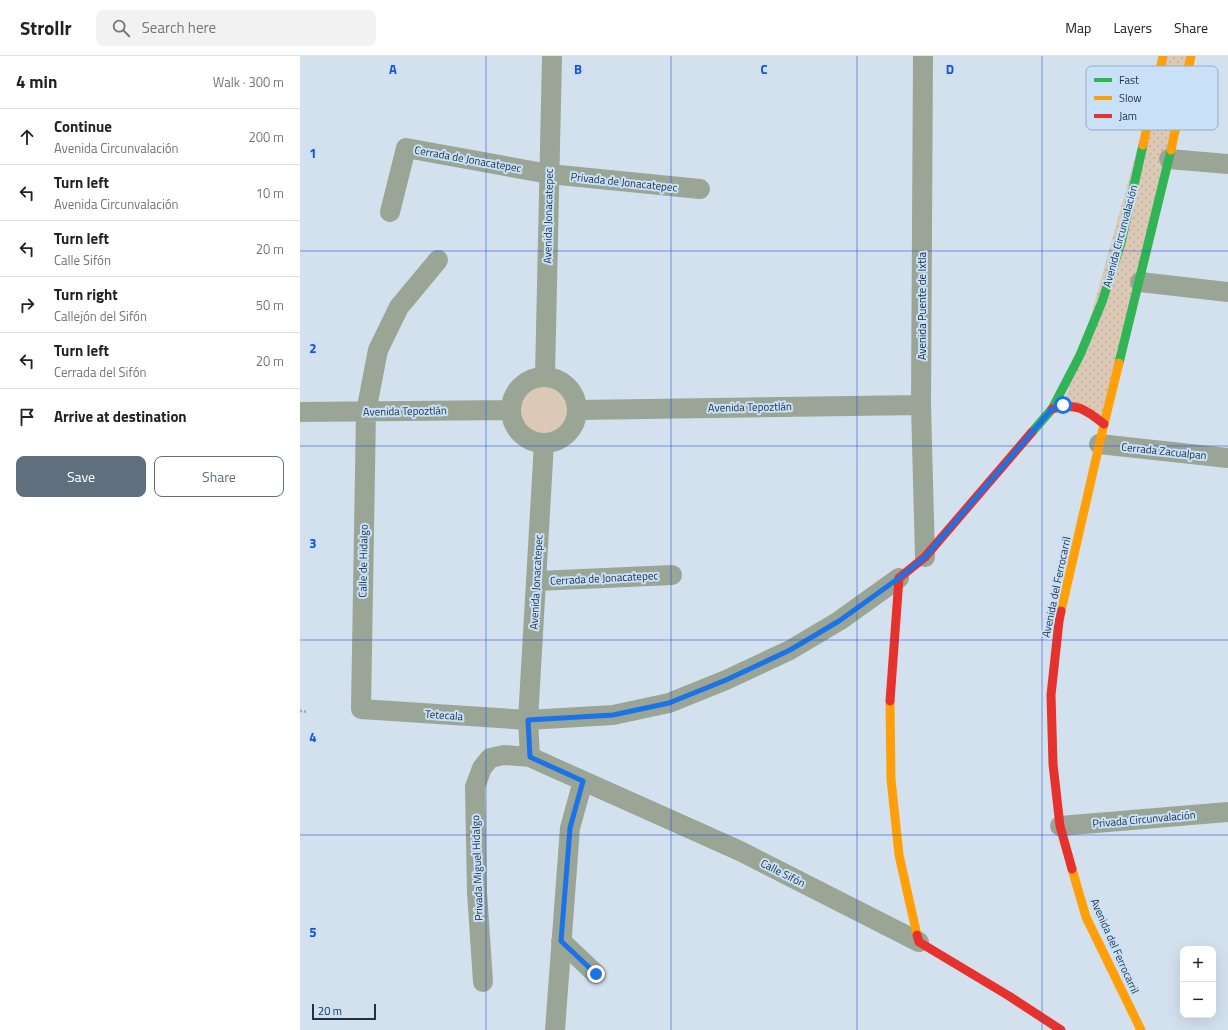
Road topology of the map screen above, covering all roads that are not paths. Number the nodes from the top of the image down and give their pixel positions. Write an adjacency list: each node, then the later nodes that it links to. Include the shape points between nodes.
1 (552, 56): 11 (street, Avenida Jonacatepec)
2 (923, 56): 18 (street, Avenida Puente de Ixtla)
3 (1162, 56): 5 (street, Avenida Circunvalación)
4 (1191, 56): 6 (street)
5 (1160, 66)
6 (1189, 66)
7 (1146, 130): 19 (street, Avenida Circunvalación, via 1121,243 1102,302 1080,355)
8 (1175, 130): 9 (street)
9 (1169, 159): 10 (street); 15 (street)
10 (1228, 164)
11 (549, 174): 12 (street, Privada de Jonacatepec); 13 (street, Cerrada de Jonacatepec, via 406,148); 17 (street, Avenida Jonacatepec)
12 (700, 189)
13 (390, 212)
14 (438, 260): 23 (street, via 399,306 378,350)
15 (1140, 282): 16 (street); 24 (street, Avenida del Ferrocarril)
16 (1228, 292)
17 (544, 376): 20 (street, via 528,381 515,393); 21 (street, via 561,381 573,393)
18 (921, 405): 21 (street, Avenida Tepoztlán); 28 (street, Avenida Puente de Ixtla)
19 (1052, 409): 24 (street, via 1063,405 1077,406); 28 (street, Avenida Circunvalación)
20 (510, 410): 23 (street, Avenida Tepoztlán); 25 (street, via 515,426 527,438)
21 (578, 410): 25 (street, via 573,427 565,435)
22 (300, 412): 23 (street, Avenida Tepoztlán)
23 (366, 412): 32 (street, Calle de Hidalgo)
24 (1104, 424): 26 (street, Avenida del Ferrocarril)
25 (544, 443): 31 (street, Avenida Jonacatepec)
26 (1100, 444): 27 (street, Cerrada Zacualpan); 38 (street, Avenida del Ferrocarril, via 1059,621 1052,688 1053,764)
27 (1228, 458)
28 (925, 557): 30 (street, Avenida Circunvalación)
29 (672, 575): 31 (street, Cerrada de Jonacatepec)
30 (899, 578): 33 (street, Avenida Circunvalación, via 839,621 790,650 669,703 613,715); 40 (street, via 890,698 891,779 899,855)
31 (537, 581): 33 (street, Avenida Jonacatepec)
32 (360, 710): 33 (street, Tetecala)
33 (528, 720): 34 (street)
34 (530, 757): 35 (street, Calle Sifón, via 504,755); 36 (street, Calle Sifón)
35 (490, 758): 42 (street, Privada Miguel Hidalgo, via 482,768 475,787)
36 (583, 781): 39 (street, via 570,828); 40 (street, Calle Sifón, via 740,851)
37 (1228, 812): 38 (street, Privada Circunvalación)
38 (1060, 826): 45 (street, Avenida del Ferrocarril, via 1086,917)
39 (561, 941): 41 (street); 43 (street)
40 (919, 942): 44 (street, Calle Sifón)
41 (596, 974)
42 (482, 982)
43 (555, 1030)
44 (1062, 1030)
45 (1141, 1030)

